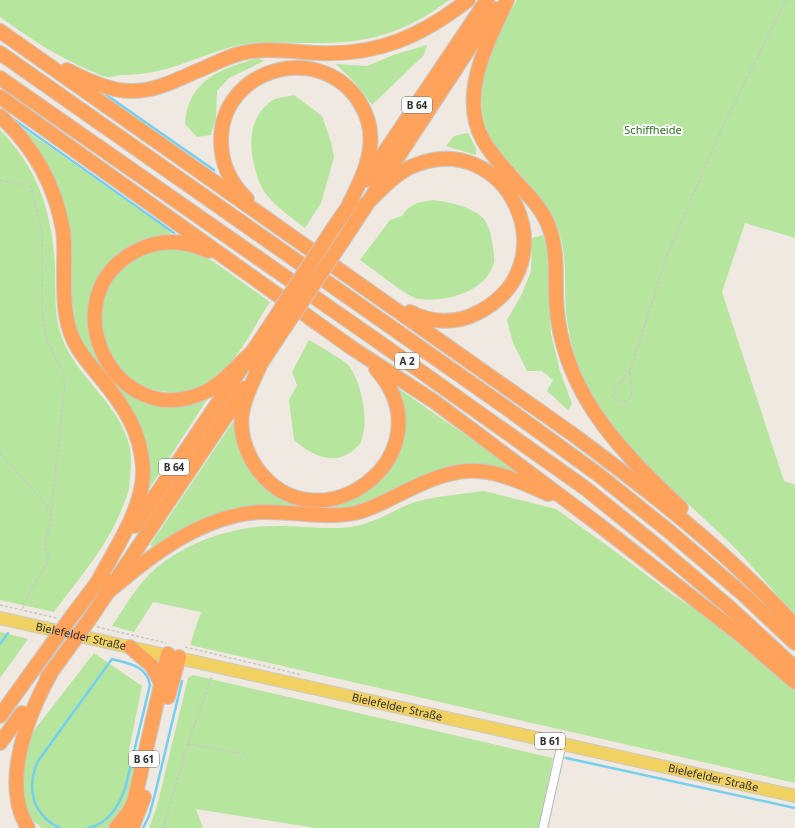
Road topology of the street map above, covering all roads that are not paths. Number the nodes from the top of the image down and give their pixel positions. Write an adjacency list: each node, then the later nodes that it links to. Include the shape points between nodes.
1 (468, 0): 6 (highway, via 430,26 390,45 364,52 335,54 281,50 242,53 165,84 133,91 81,78)
2 (487, 0): 12 (highway, B 64)
3 (501, 0): 11 (highway, B 64)
4 (507, 0): 20 (highway, via 480,62 474,90 474,113 483,140 494,157 538,207 550,228 556,254 557,317 569,367 582,395 606,430 643,472 704,529)
5 (0, 31): 6 (highway)
6 (17, 42): 13 (highway)
7 (0, 53): 25 (highway, A 2, via 599,475 743,594)
8 (0, 78): 28 (highway, A 2, via 585,488 729,607)
9 (0, 97): 14 (highway)
10 (0, 116): 21 (highway, via 31,150 45,171 55,197 63,231 64,307 74,341 124,407 141,447 143,470 135,510)
11 (364, 206): 15 (highway, via 394,178 412,166 431,161 461,161 489,173 504,186 519,211 524,233 523,253 511,285 492,305 473,315 454,321 426,319); 18 (highway, B 64, bridge)
12 (347, 209): 13 (highway, via 365,168 370,147 369,126 362,107 348,88 328,74 300,67 280,69 258,77 240,92 225,117 221,136 222,155 228,174 240,192); 17 (highway, B 64, bridge)
13 (271, 222): 15 (highway)
14 (252, 275): 16 (highway); 17 (highway, via 207,250 188,243 169,242 151,245 126,257 109,274 98,295 94,322 100,350 116,375 139,392 158,398 182,398 205,392 214,387)
15 (373, 293): 20 (highway, via 633,479)
16 (352, 348): 18 (highway, via 386,380 397,411 396,435 391,453 375,477 351,493 333,499 315,500 288,493 272,483 253,462 246,445 242,418 243,408); 19 (highway, via 435,402)
17 (251, 353): 21 (highway, B 64)
18 (261, 363): 22 (highway, B 64)
19 (598, 524): 22 (highway, via 555,497 513,478 492,472 467,470 429,480 354,513 260,512 219,521 198,529 148,558); 30 (highway, via 743,637)
20 (724, 555): 24 (highway, via 768,596)
21 (98, 581): 32 (highway, B 64, bridge, via 67,618 51,645)
22 (108, 592): 29 (highway, B 64, bridge, via 90,623)
23 (0, 618): 26 (main road, Bielefelder Straße / B 61)
24 (795, 626)
25 (795, 643)
26 (130, 647): 27 (main road, Bielefelder Straße / B 61); 31 (highway, B 61, via 152,666)
27 (175, 650): 31 (highway); 34 (main road, Bielefelder Straße / B 61, via 215,665); 38 (highway, via 143,802)
28 (795, 668)
29 (52, 671): 33 (highway, B 64); 36 (highway, via 24,721 12,760 12,797 17,812)
30 (795, 682)
31 (162, 685): 37 (highway, B 61, via 134,802)
32 (0, 716)
33 (0, 743)
34 (562, 743): 35 (main road, Bielefelder Straße / B 61); 39 (street)
35 (795, 796)
36 (28, 828)
37 (116, 828)
38 (132, 828)
39 (543, 828)

